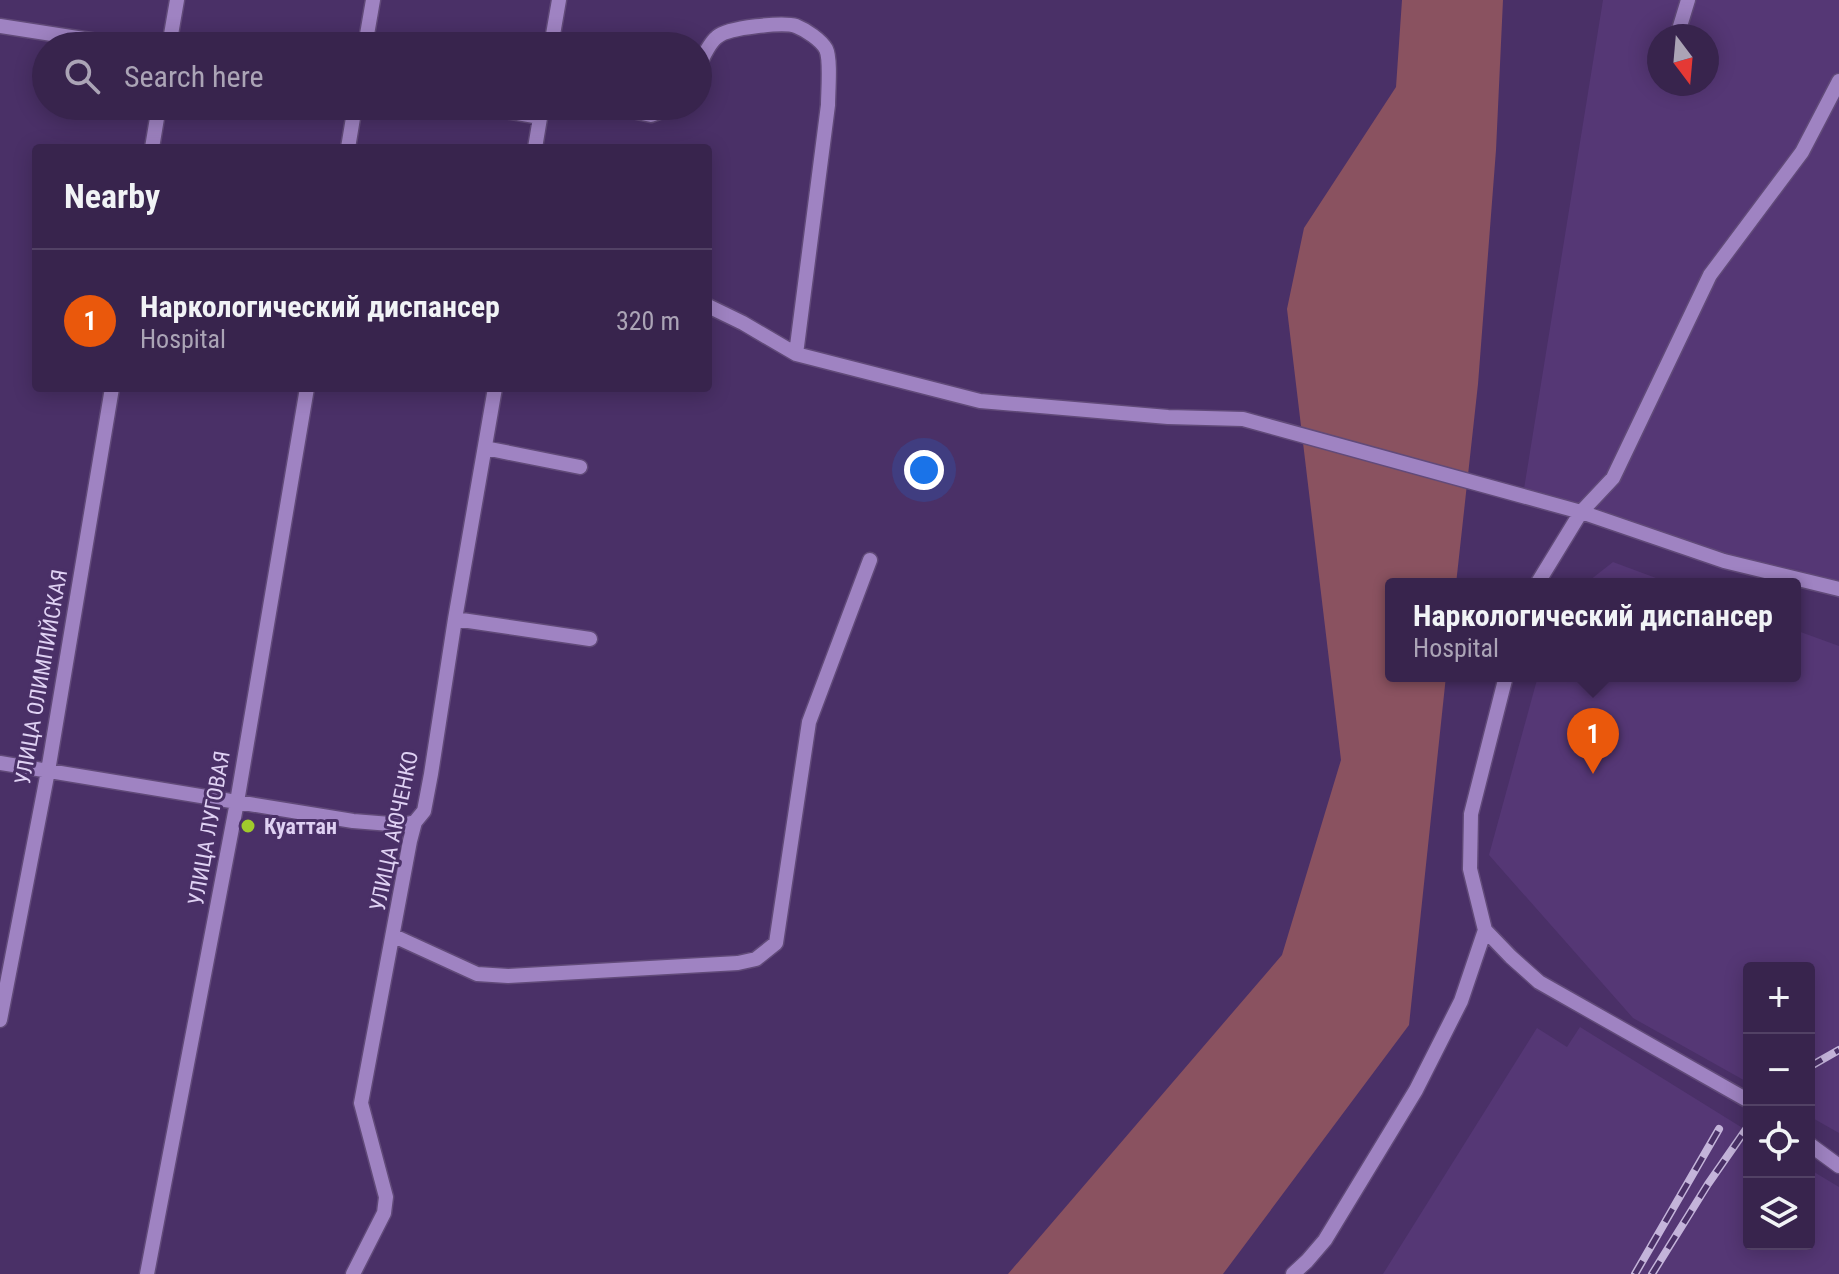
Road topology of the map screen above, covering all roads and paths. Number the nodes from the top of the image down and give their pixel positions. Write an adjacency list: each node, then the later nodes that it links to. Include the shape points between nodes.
1 (177, 0): 8 (street)
2 (373, 0): 9 (street)
3 (559, 0): 10 (street)
4 (1688, 0): 5 (street)
5 (1681, 24)
6 (0, 26): 7 (street)
7 (39, 32)
8 (171, 32)
9 (367, 32)
10 (553, 32)
11 (712, 44): 20 (street, via 741,27 794,25 826,50 828,105)
12 (1839, 81): 26 (street, via 1802,152 1710,275 1613,478)
13 (157, 120): 16 (street)
14 (353, 120): 17 (street)
15 (540, 120): 18 (street)
16 (153, 144)
17 (349, 144)
18 (536, 144)
19 (712, 308): 20 (street)
20 (796, 354): 26 (street, via 980,401 1243,419)
21 (111, 392): 36 (street, УЛИЦА ОЛИМПИЙСКАЯ)
22 (306, 392): 37 (street, УЛИЦА ЛУГОВАЯ)
23 (494, 392): 24 (street, УЛИЦА АЮЧЕНКО)
24 (485, 448): 25 (street); 32 (street, УЛИЦА АЮЧЕНКО)
25 (580, 467)
26 (1581, 512): 28 (street); 29 (street, via 1724,561)
27 (870, 560): 40 (street, via 809,722 776,943 756,959 508,976 477,974)
28 (1541, 578)
29 (1794, 578)
30 (1801, 580): 31 (street)
31 (1839, 589)
32 (455, 619): 33 (street); 38 (street, УЛИЦА АЮЧЕНКО, via 424,811)
33 (590, 639)
34 (1504, 682): 39 (street, via 1471,814 1470,869)
35 (0, 763): 36 (street)
36 (48, 771): 37 (street); 41 (street, УЛИЦА ОЛИМПИЙСКАЯ)
37 (237, 802): 38 (street, via 388,825); 45 (street, УЛИЦА ЛУГОВАЯ)
38 (415, 822): 40 (street, УЛИЦА АЮЧЕНКО)
39 (1485, 930): 42 (street, via 1539,982); 47 (street, via 1461,1001 1416,1090 1325,1240)
40 (394, 936): 46 (street, УЛИЦА АЮЧЕНКО, via 361,1103 386,1197 384,1213)
41 (0, 1020)
42 (1743, 1098)
43 (1815, 1148): 44 (street)
44 (1839, 1166)
45 (147, 1274)
46 (353, 1274)
47 (1293, 1274)

